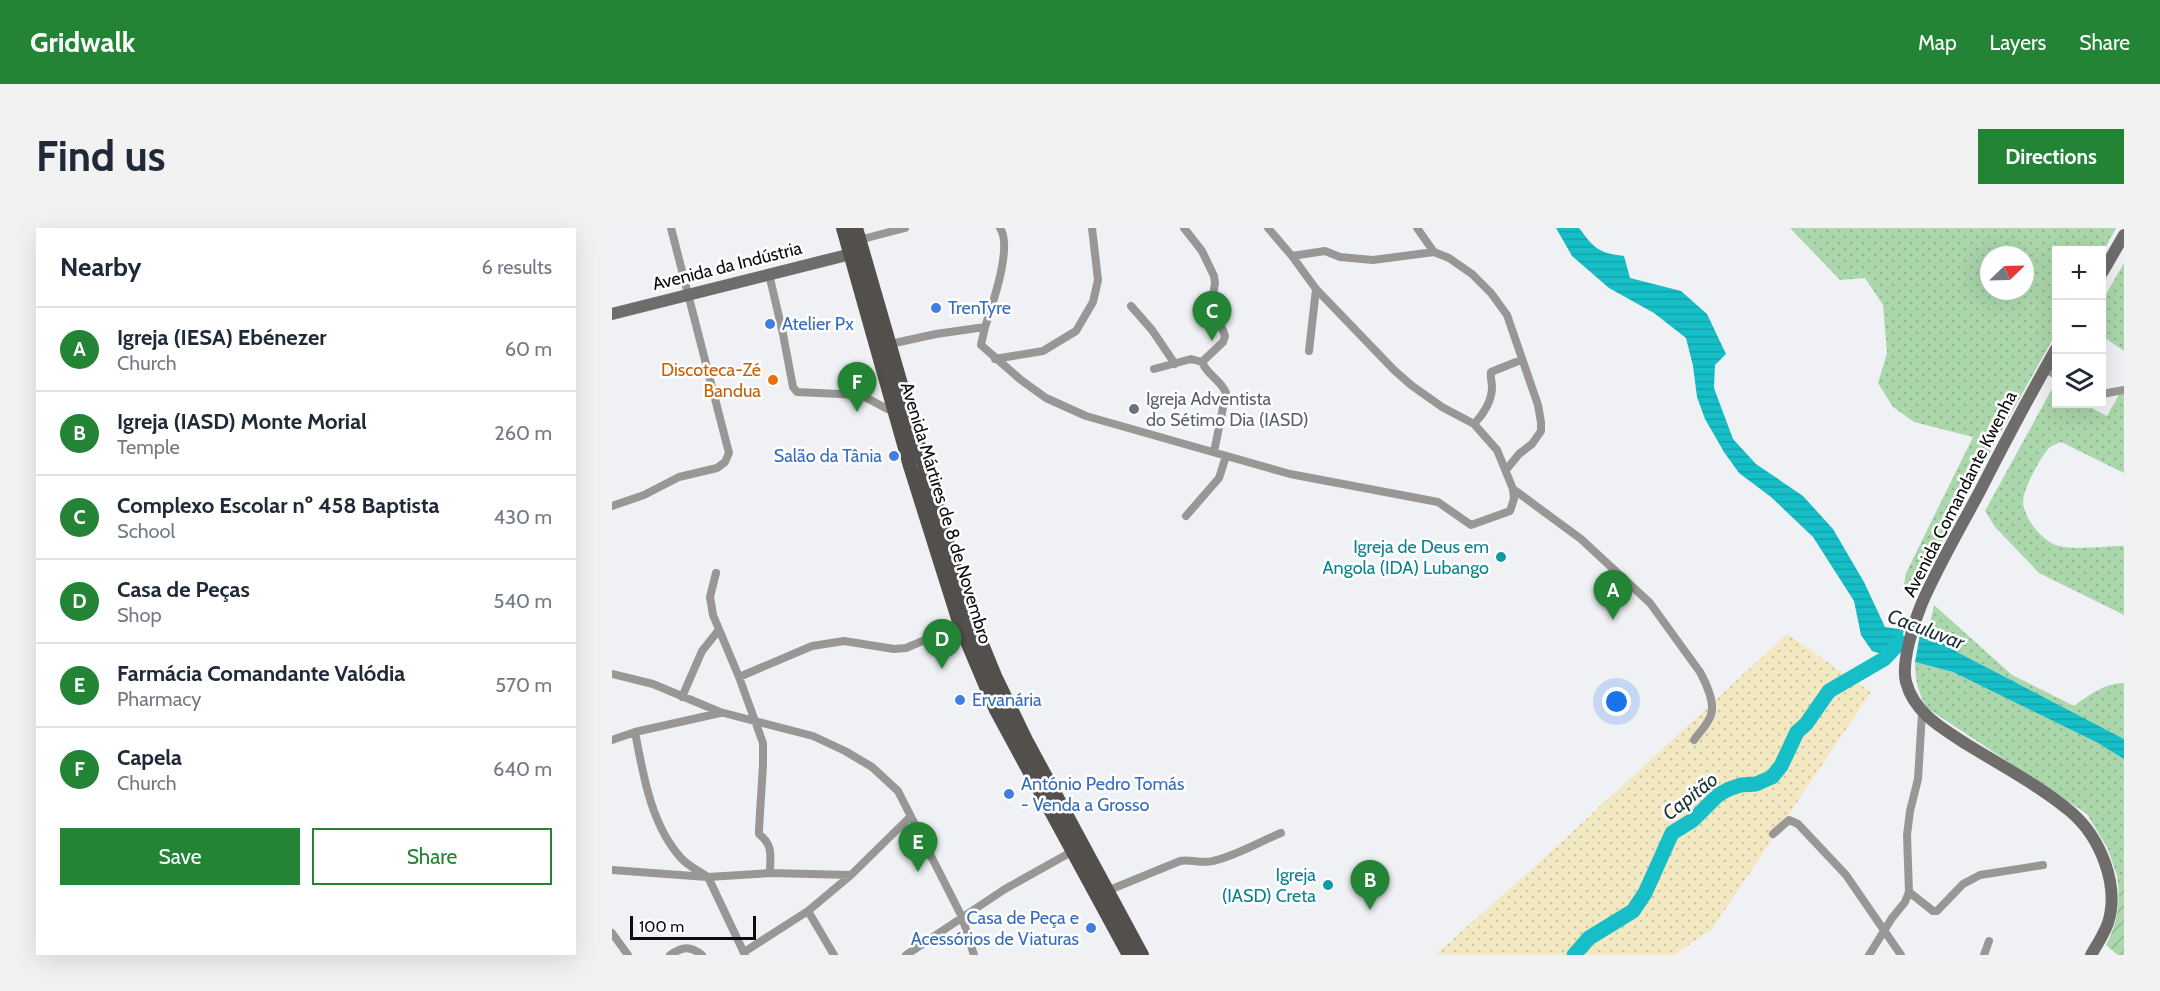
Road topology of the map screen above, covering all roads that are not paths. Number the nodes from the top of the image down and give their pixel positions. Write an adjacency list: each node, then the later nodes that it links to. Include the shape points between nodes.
1 (671, 228): 17 (street)
2 (843, 228): 12 (main road, Avenida Mártires de 8 de Novembro)
3 (905, 228): 9 (street)
4 (1092, 228): 24 (street, via 1098,280 1094,302 1076,332 1043,351)
5 (1184, 228): 26 (street, via 1202,251 1214,276 1212,302 1225,336)
6 (1268, 228): 13 (street)
7 (1417, 228): 11 (street)
8 (1004, 230): 20 (street, via 1002,263)
9 (858, 234): 21 (main road, Avenida Mártires de 8 de Novembro)
10 (2124, 235): 14 (main road)
11 (1434, 252): 13 (street, via 1373,260 1325,252); 25 (street, via 1472,274 1491,293 1507,315)
12 (850, 254): 15 (main road, Avenida da Indústria); 32 (main road, Avenida Mártires de 8 de Novembro)
13 (1292, 256): 16 (street)
14 (2106, 266)
15 (769, 274): 17 (main road, Avenida da Indústria); 32 (street, via 797,392 861,395)
16 (1316, 290): 22 (street); 33 (street, via 1411,385)
17 (688, 294): 19 (main road, Avenida da Indústria); 38 (street, via 729,453 717,468 679,477)
18 (1131, 306): 27 (street)
19 (612, 314)
20 (985, 327): 21 (street); 24 (street, via 981,345)
21 (890, 344): 61 (main road, Avenida Mártires de 8 de Novembro, via 954,565 983,647 1012,714)
22 (1309, 351)
23 (2055, 354): 29 (main road, Avenida Comandante Kwenha)
24 (995, 359): 34 (street, via 1046,398 1086,416)
25 (1521, 360): 33 (street, via 1491,372 1487,407); 36 (street, via 1538,405 1541,431)
26 (1202, 362): 27 (street, via 1191,359); 34 (street, via 1226,393)
27 (1175, 364): 28 (street)
28 (1154, 369)
29 (2051, 372): 47 (main road, Avenida Comandante Kwenha, via 1944,559 1912,630 1905,681)
30 (2124, 390): 31 (street)
31 (2106, 393)
32 (896, 413): 41 (main road, Avenida Mártires de 8 de Novembro)
33 (1474, 424): 36 (street, via 1497,450)
34 (1214, 452): 35 (street)
35 (1226, 456): 37 (street, via 1290,474 1438,502 1471,525 1510,511); 39 (street, via 1219,478)
36 (1506, 470): 37 (street)
37 (1513, 489): 51 (street, via 1581,539 1650,603 1700,672 1711,710)
38 (612, 506)
39 (1186, 516)
40 (716, 573): 42 (street, via 710,605)
41 (960, 626): 44 (street, via 906,648 844,641 812,646); 55 (main road, Avenida Mártires de 8 de Novembro, via 996,710)
42 (718, 631): 44 (street); 45 (street, via 702,651)
43 (612, 674): 45 (street, via 653,684)
44 (739, 677): 48 (street)
45 (682, 697): 46 (street)
46 (720, 712): 48 (street); 49 (street)
47 (1922, 713): 62 (street, via 1918,779 1907,835); 80 (main road, Avenida Comandante Kwenha, via 2054,800 2085,826 2107,869 2112,904 2108,923)
48 (756, 721): 52 (street, via 813,736 872,767 898,790); 58 (street, via 763,754 759,834 770,847)
49 (635, 732): 50 (street); 60 (street, via 656,816 682,860)
50 (612, 740)
51 (1694, 740)
52 (910, 817): 59 (street); 64 (street)
53 (1281, 833): 61 (street, via 1214,861 1180,861)
54 (1773, 834): 65 (street, via 1789,820 1798,824 1846,875)
55 (1073, 851): 64 (street); 75 (main road, Avenida Mártires de 8 de Novembro)
56 (2043, 865): 62 (street, via 1980,875 1935,911)
57 (612, 870): 60 (street)
58 (770, 873): 59 (street); 60 (street)
59 (851, 875): 63 (street)
60 (708, 877): 68 (street)
61 (1107, 891): 76 (main road, Avenida Mártires de 8 de Novembro)
62 (1909, 892): 65 (street)
63 (808, 911): 68 (street); 72 (street)
64 (962, 917): 73 (street); 74 (street)
65 (1884, 930): 77 (street); 78 (street)
66 (612, 933): 69 (street)
67 (1989, 941): 79 (street)
68 (745, 953)
69 (628, 955)
70 (670, 955): 71 (street, via 689,947)
71 (702, 955)
72 (834, 955)
73 (906, 955)
74 (974, 955)
75 (1129, 955)
76 (1142, 955)
77 (1869, 955)
78 (1901, 955)
79 (1984, 955)
80 (2091, 955)

